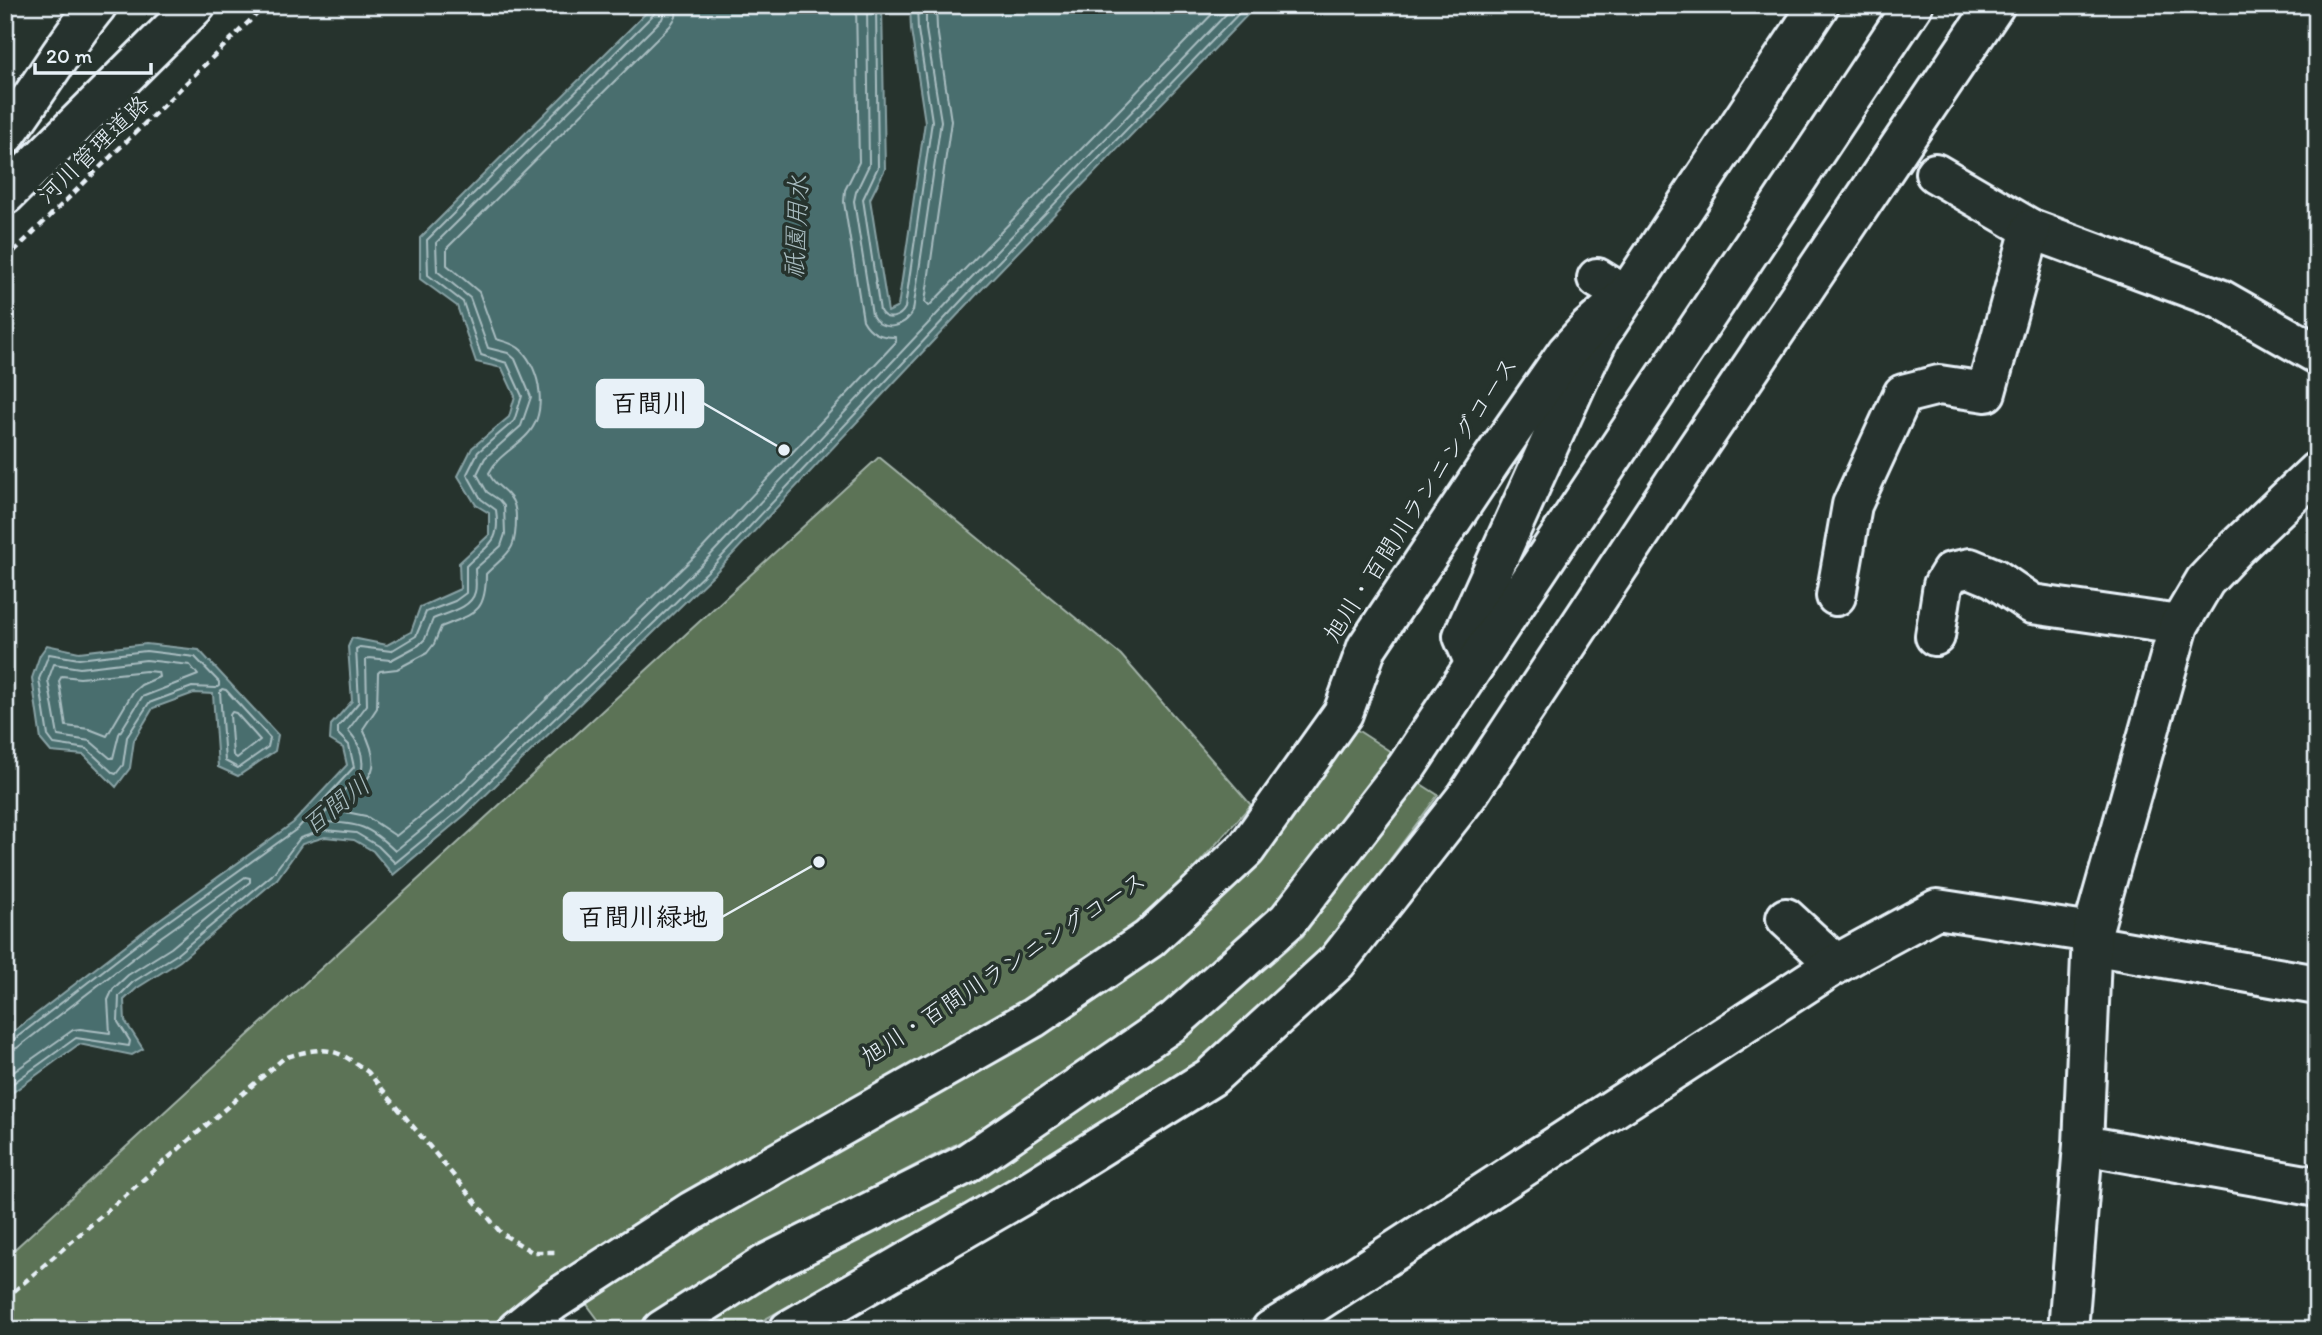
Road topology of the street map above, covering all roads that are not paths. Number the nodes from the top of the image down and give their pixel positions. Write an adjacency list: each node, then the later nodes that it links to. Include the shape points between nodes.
1 (97, 5): 6 (street)
2 (196, 5): 8 (street)
3 (1819, 5): 10 (street)
4 (1913, 5): 16 (street)
5 (1995, 5): 26 (street, via 1467,796 1337,962 1211,1077 1018,1197)
6 (5, 135)
7 (1935, 173): 9 (street)
8 (5, 195)
9 (2031, 229): 11 (street, via 2220,299); 13 (street, via 1986,391 1939,384 1903,394 1852,505)
10 (1611, 287): 16 (street, via 1600,335 1463,636); 24 (street, via 1589,328 1493,458 1367,647 1343,713 1246,849 1149,939 1033,1018 692,1211 553,1301)
11 (2317, 354)
12 (2317, 471): 14 (street, via 2205,581)
13 (1836, 596)
14 (2179, 625): 15 (street, via 2032,604 1970,568 1951,572 1943,585); 18 (street)
15 (1935, 636)
16 (1475, 664): 25 (street, via 1406,768 1288,920 1174,1021 966,1164 766,1264)
17 (1786, 918): 19 (street)
18 (2091, 939): 19 (street, via 1937,909); 20 (street); 21 (street)
19 (1836, 964): 23 (street)
20 (2317, 985)
21 (2083, 1145): 22 (street); 28 (street)
22 (2317, 1187)
23 (1308, 1319): 27 (street)
24 (517, 1330)
25 (663, 1330)
26 (789, 1330)
27 (1271, 1330)
28 (2068, 1330)

